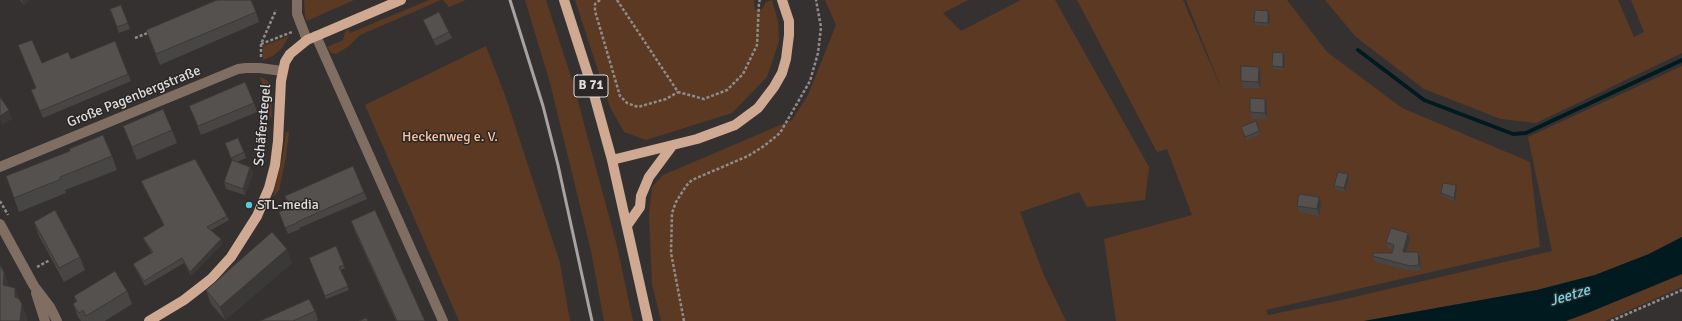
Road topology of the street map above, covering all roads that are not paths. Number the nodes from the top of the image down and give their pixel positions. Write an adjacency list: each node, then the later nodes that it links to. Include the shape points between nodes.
1 (297, 0): 5 (street, via 297,14)
2 (401, 0): 5 (main road, Schäferstegel)
3 (564, 0): 8 (main road, B 71)
4 (782, 0): 7 (main road, via 789,21 788,47 782,73 766,99 735,124)
5 (311, 38): 6 (main road, Schäferstegel, via 290,54); 16 (street)
6 (282, 71): 9 (street, Große Pagenbergstraße, via 238,69); 15 (main road, Schäferstegel, via 276,158 269,188 257,216 231,257 211,279 184,300)
7 (672, 146): 8 (main road); 11 (main road, via 649,177 641,196 640,207)
8 (612, 160): 11 (main road, B 71)
9 (0, 167)
10 (0, 224): 12 (street)
11 (628, 224): 17 (main road, B 71)
12 (34, 286): 13 (street); 14 (street)
13 (45, 321)
14 (57, 321)
15 (149, 321)
16 (443, 321)
17 (648, 321)

